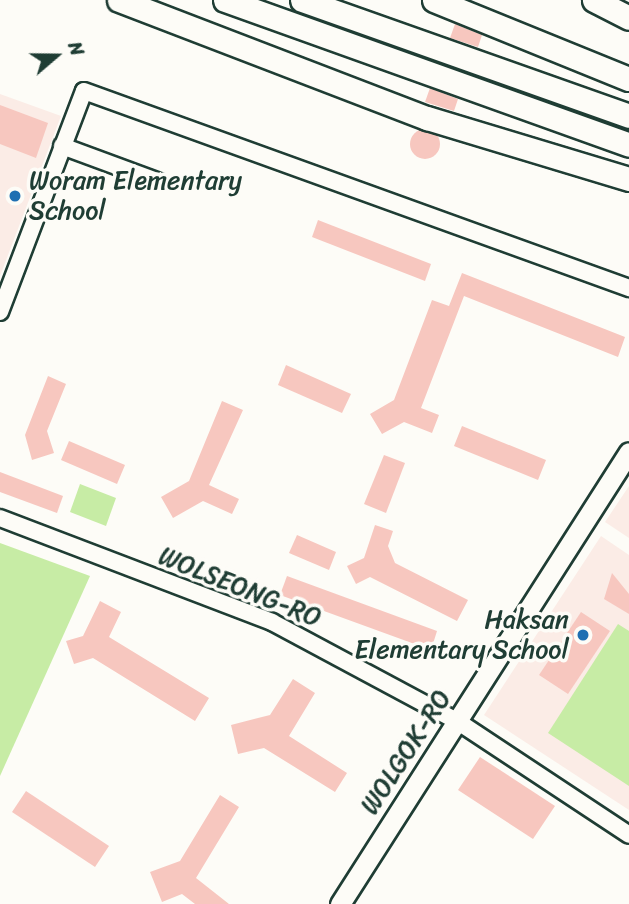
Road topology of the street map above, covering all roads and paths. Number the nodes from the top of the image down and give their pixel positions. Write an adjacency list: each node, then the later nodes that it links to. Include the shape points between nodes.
1 (119, 0): 11 (highway, via 427,118)
2 (225, 0): 9 (highway)
3 (302, 0): 8 (highway)
4 (434, 0): 7 (highway)
5 (594, 0): 6 (highway)
6 (629, 18)
7 (629, 79)
8 (629, 116)
9 (629, 145)
10 (62, 146): 12 (street); 13 (street, via 84,91); 14 (street)
11 (629, 179)
12 (157, 181)
13 (629, 288)
14 (0, 312)
15 (629, 452): 17 (main road, WOLGOK-RO)
16 (0, 518): 17 (street, WOLSEONG-RO, via 272,622)
17 (457, 721): 18 (street, WOLSEONG-RO); 19 (main road, WOLGOK-RO)
18 (629, 835)
19 (340, 904)

